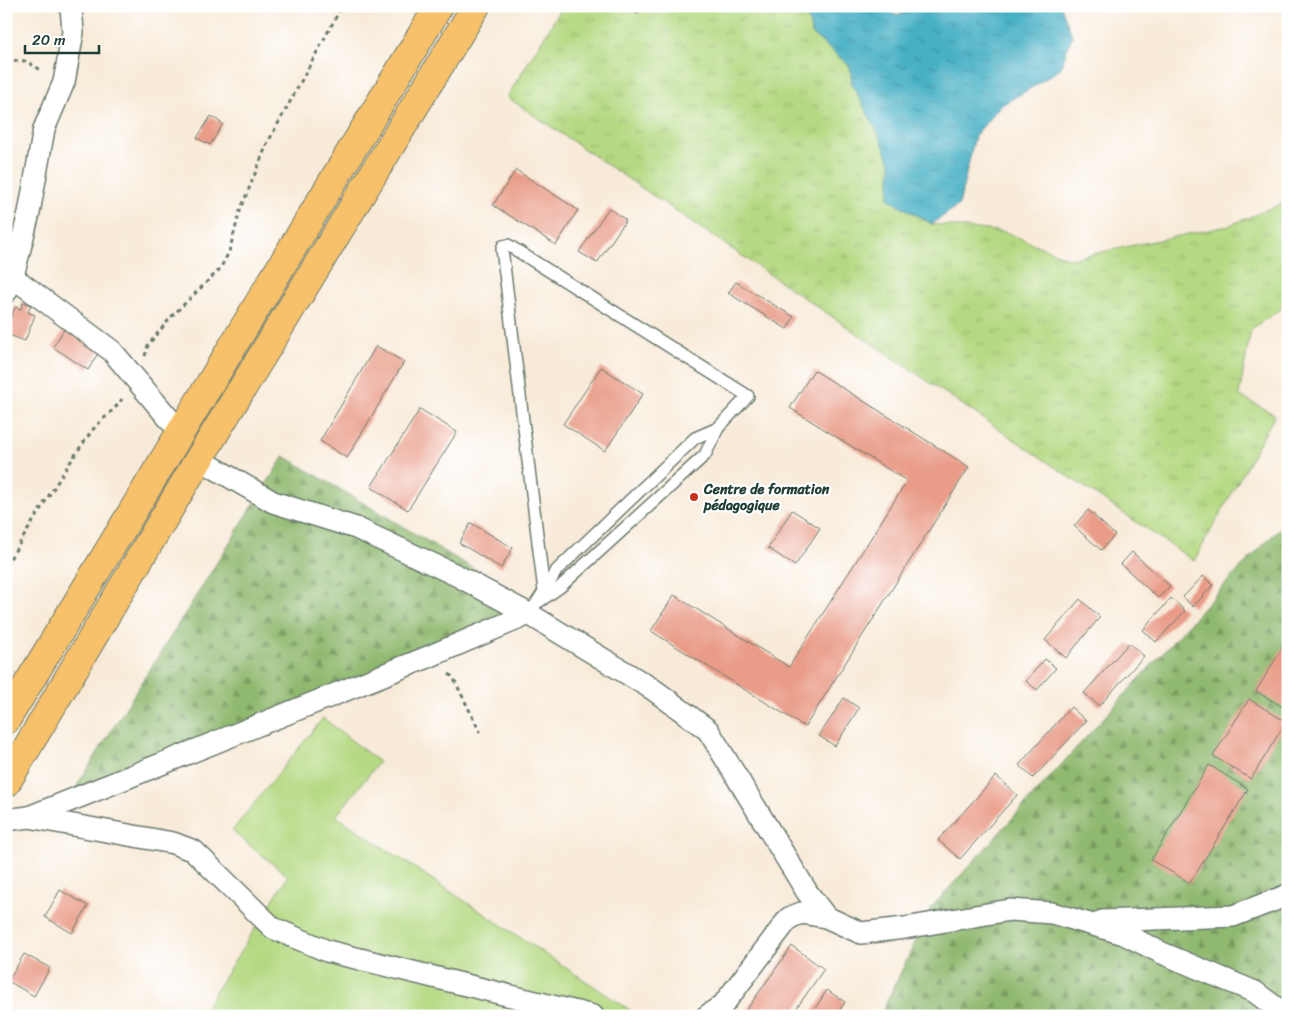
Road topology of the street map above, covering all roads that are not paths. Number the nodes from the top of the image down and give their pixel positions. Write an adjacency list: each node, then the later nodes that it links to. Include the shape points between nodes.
1 (71, 6): 4 (street, via 73,32 64,82 44,129 29,213)
2 (439, 6): 6 (highway)
3 (476, 6): 7 (highway)
4 (9, 284): 6 (street, via 18,281 112,351)
5 (718, 428): 8 (lane, via 695,438 557,570); 8 (lane, via 748,396 508,245 503,246); 9 (lane, via 705,455)
6 (181, 433): 10 (highway)
7 (199, 459): 9 (street, via 272,502 356,528); 11 (highway)
8 (544, 591): 9 (lane)
9 (532, 609): 12 (street, via 428,657); 15 (street, via 708,730 807,892)
10 (6, 720)
11 (6, 783)
12 (29, 817): 13 (street); 17 (street, via 173,843 194,851 273,928 327,951)
13 (6, 820)
14 (1288, 895): 16 (street, via 1233,916)
15 (826, 917): 16 (street, via 861,933 1010,910 1052,913); 18 (street, via 801,913 789,918 723,1005)
16 (1084, 922): 19 (street, via 1124,934 1255,992)
17 (592, 1016)
18 (707, 1016)
19 (1287, 1016)

